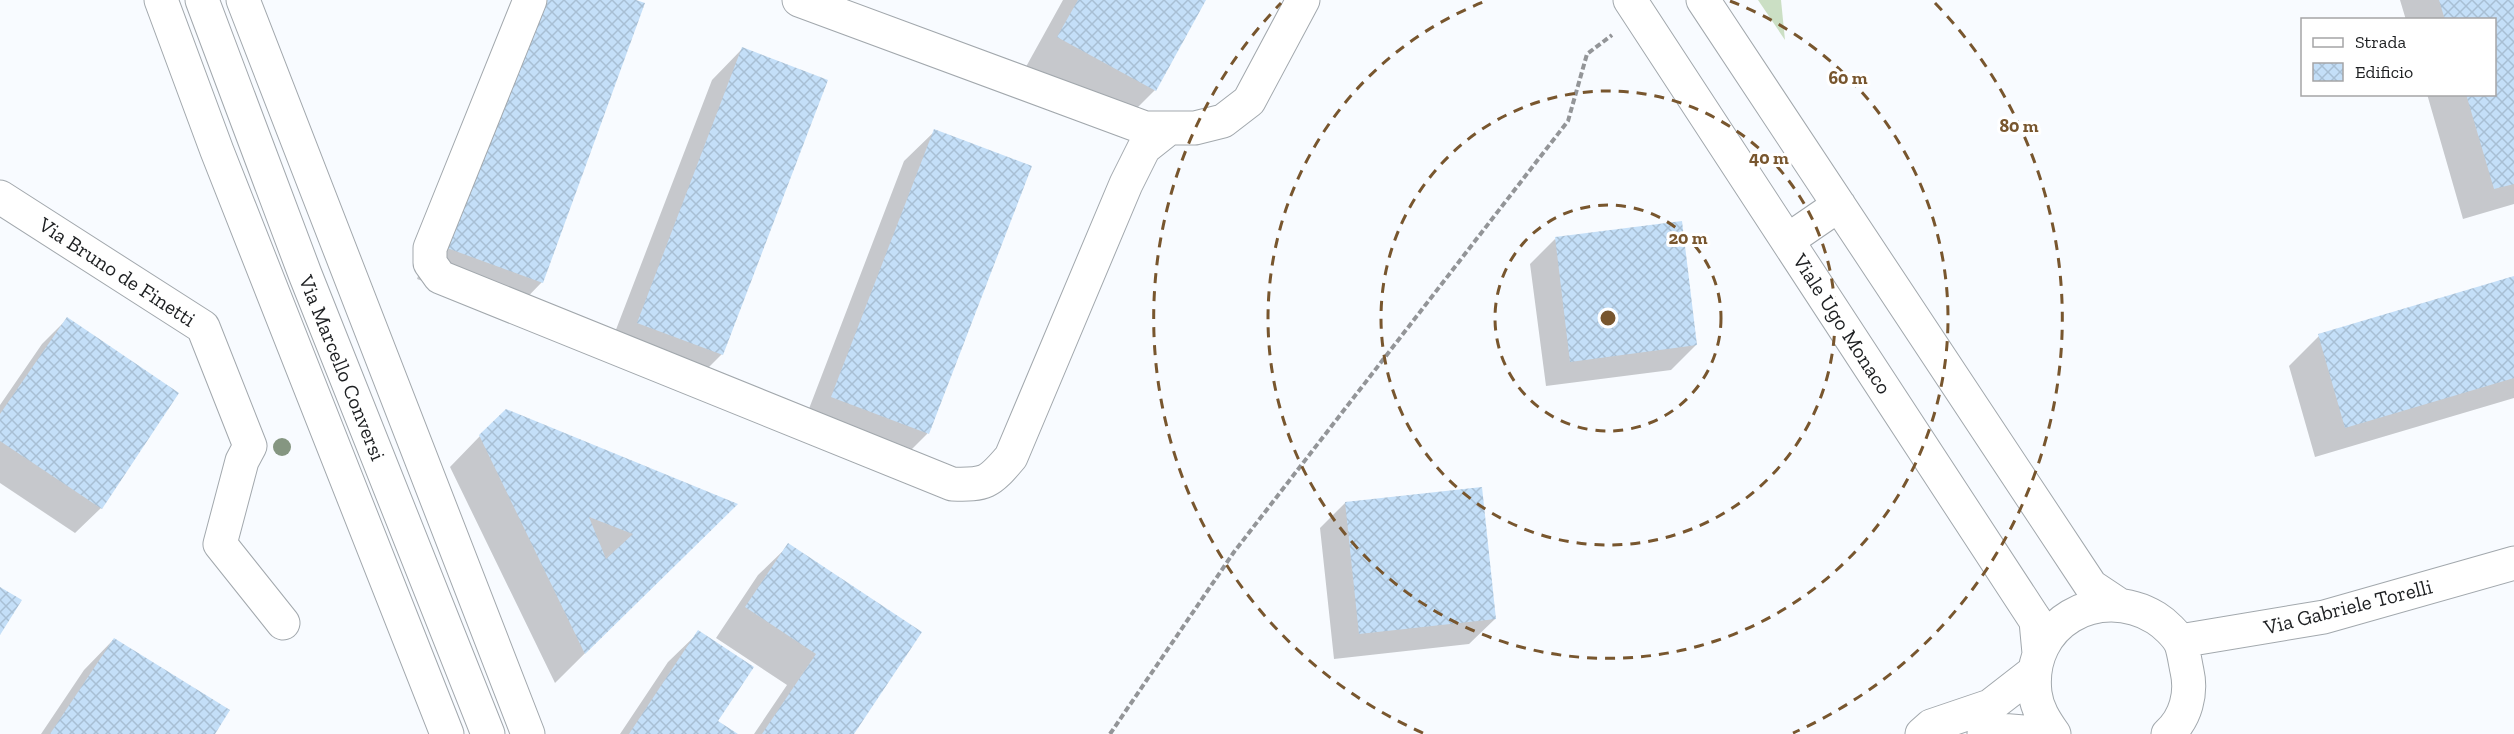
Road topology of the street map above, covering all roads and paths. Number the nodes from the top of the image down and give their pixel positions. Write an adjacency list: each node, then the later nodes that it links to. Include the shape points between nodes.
1 (161, 0): 20 (street, Via Marcello Conversi)
2 (202, 0): 21 (street, Via Marcello Conversi, via 305,274)
3 (243, 0): 22 (street, Via Marcello Conversi)
4 (530, 0): 11 (street, via 430,248 430,263 440,277 952,484 979,485 994,477 1011,457 1126,184 1144,148)
5 (799, 0): 11 (street, via 1145,128)
6 (853, 0): 11 (street, via 1155,120)
7 (1303, 0): 11 (street, via 1249,101 1223,121)
8 (1630, 0): 14 (street, Viale Ugo Monaco)
9 (1703, 0): 13 (street)
10 (1619, 30): 23 (path, via 1587,54 1568,121 1234,552)
11 (1168, 129)
12 (0, 197): 17 (street, Via Bruno de Finetti, via 203,327 250,446 242,461 220,544)
13 (1839, 205): 14 (street); 16 (street, via 2091,586)
14 (1788, 240): 19 (street, Viale Ugo Monaco, via 2036,621)
15 (2514, 562): 18 (street, Via Gabriele Torelli, via 2325,616)
16 (2118, 604): 18 (street, via 2156,618); 19 (street, via 2093,606 2071,615 2052,632)
17 (283, 623)
18 (2180, 641): 28 (street, via 2190,686 2185,708)
19 (2037, 662): 24 (street, via 1990,706 1931,726); 27 (street, Viale Ugo Monaco, via 2035,694 2042,716)
20 (447, 734)
21 (488, 734)
22 (528, 734)
23 (1110, 734)
24 (1922, 734)
25 (1984, 734): 26 (street, via 1998,730)
26 (2049, 734)
27 (2054, 734)
28 (2168, 734)

